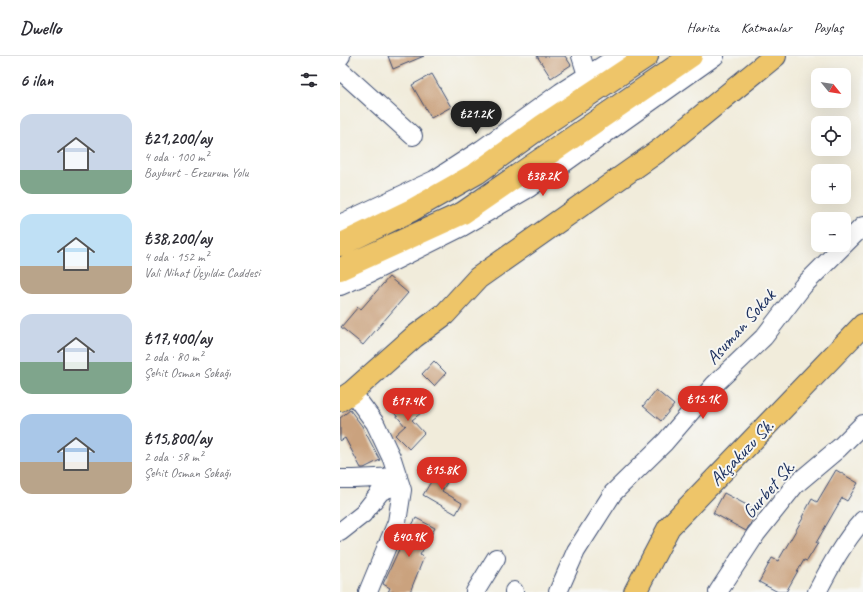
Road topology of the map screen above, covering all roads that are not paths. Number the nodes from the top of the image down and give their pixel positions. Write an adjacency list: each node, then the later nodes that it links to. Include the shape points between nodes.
1 (581, 56): 8 (street)
2 (618, 56): 8 (street)
3 (647, 56): 13 (main road, via 477,173 412,210)
4 (691, 56): 15 (main road, via 463,213)
5 (715, 56): 16 (street, via 529,188 462,227)
6 (775, 56): 18 (main road, via 661,149 478,278 445,314 414,337)
7 (340, 70): 9 (street)
8 (587, 76): 10 (street, via 434,180)
9 (413, 136)
10 (340, 224)
11 (863, 226): 12 (street, Asuman Sokak)
12 (851, 238)
13 (340, 245)
14 (837, 252): 27 (street, Asuman Sokak, via 803,286 764,337 714,385 665,442 613,493 576,551)
15 (340, 269)
16 (340, 286)
17 (863, 325): 28 (main road, Akçakuzu Sk., via 669,527)
18 (346, 396): 21 (street, via 375,423)
19 (863, 424): 29 (street, Gurbet Sk., via 795,485 756,534)
20 (340, 479): 21 (street)
21 (399, 480): 23 (street, via 381,491 364,514); 25 (street, via 402,490 397,522)
22 (863, 520): 30 (street, via 850,536)
23 (340, 532)
24 (496, 558): 26 (street)
25 (368, 592)
26 (475, 592)
27 (558, 592)
28 (636, 592)
29 (718, 592)
30 (817, 592)

